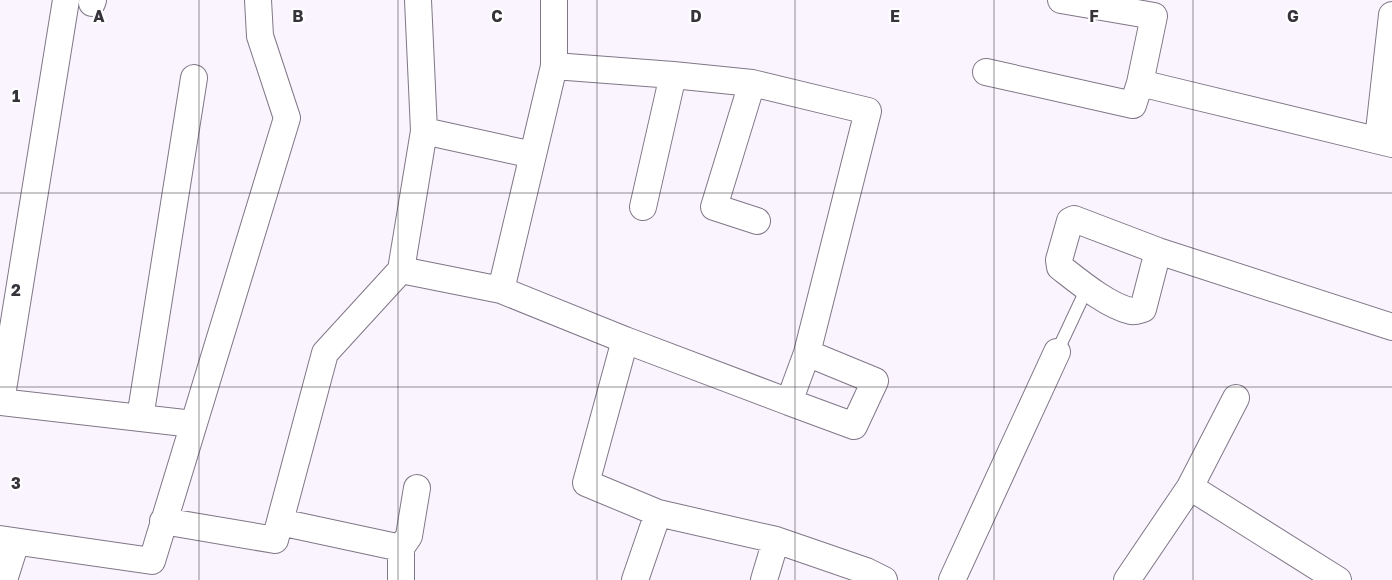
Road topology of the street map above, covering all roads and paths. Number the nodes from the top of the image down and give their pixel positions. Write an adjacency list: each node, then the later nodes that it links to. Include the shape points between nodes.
1 (66, 0): 27 (street)
2 (258, 0): 30 (street, via 260,36 286,118)
3 (418, 0): 13 (street)
4 (554, 0): 7 (street)
5 (1061, 0): 12 (street, via 1154,16)
6 (1392, 15): 14 (street)
7 (554, 66): 9 (street); 15 (street)
8 (986, 72): 12 (street, via 1133,105)
9 (673, 75): 11 (street); 16 (street)
10 (194, 78): 29 (street)
11 (752, 83): 17 (street, via 714,207); 25 (street, via 868,110)
12 (1140, 83): 14 (street)
13 (424, 131): 15 (street); 19 (street)
14 (1385, 142)
15 (534, 155): 21 (street)
16 (643, 207)
17 (757, 220)
18 (1158, 250): 20 (street, via 1143,309 1132,311); 20 (street, via 1074,218 1067,228 1058,260 1060,267); 22 (street)
19 (401, 270): 21 (street); 35 (street, via 324,353)
20 (1087, 288): 24 (lane)
21 (501, 290): 23 (street)
22 (1392, 328)
23 (625, 340): 28 (street); 33 (street, via 586,482)
24 (1057, 352): 45 (street)
25 (808, 353): 28 (street); 28 (street, via 875,381 854,426)
26 (1236, 398): 31 (street)
27 (0, 402): 29 (street)
28 (789, 402)
29 (140, 418): 30 (street)
30 (193, 424): 34 (street)
31 (1190, 487): 46 (street); 47 (street)
32 (417, 488): 38 (street, via 409,536)
33 (658, 513): 36 (street); 42 (street)
34 (163, 521): 35 (street, via 275,540); 39 (street)
35 (280, 522): 38 (street)
36 (776, 540): 43 (street); 44 (street)
37 (8, 541): 39 (street); 40 (street)
38 (401, 548): 41 (street)
39 (149, 571)
40 (4, 580)
41 (402, 580)
42 (635, 580)
43 (764, 580)
44 (884, 580)
45 (952, 580)
46 (1127, 580)
47 (1338, 580)

